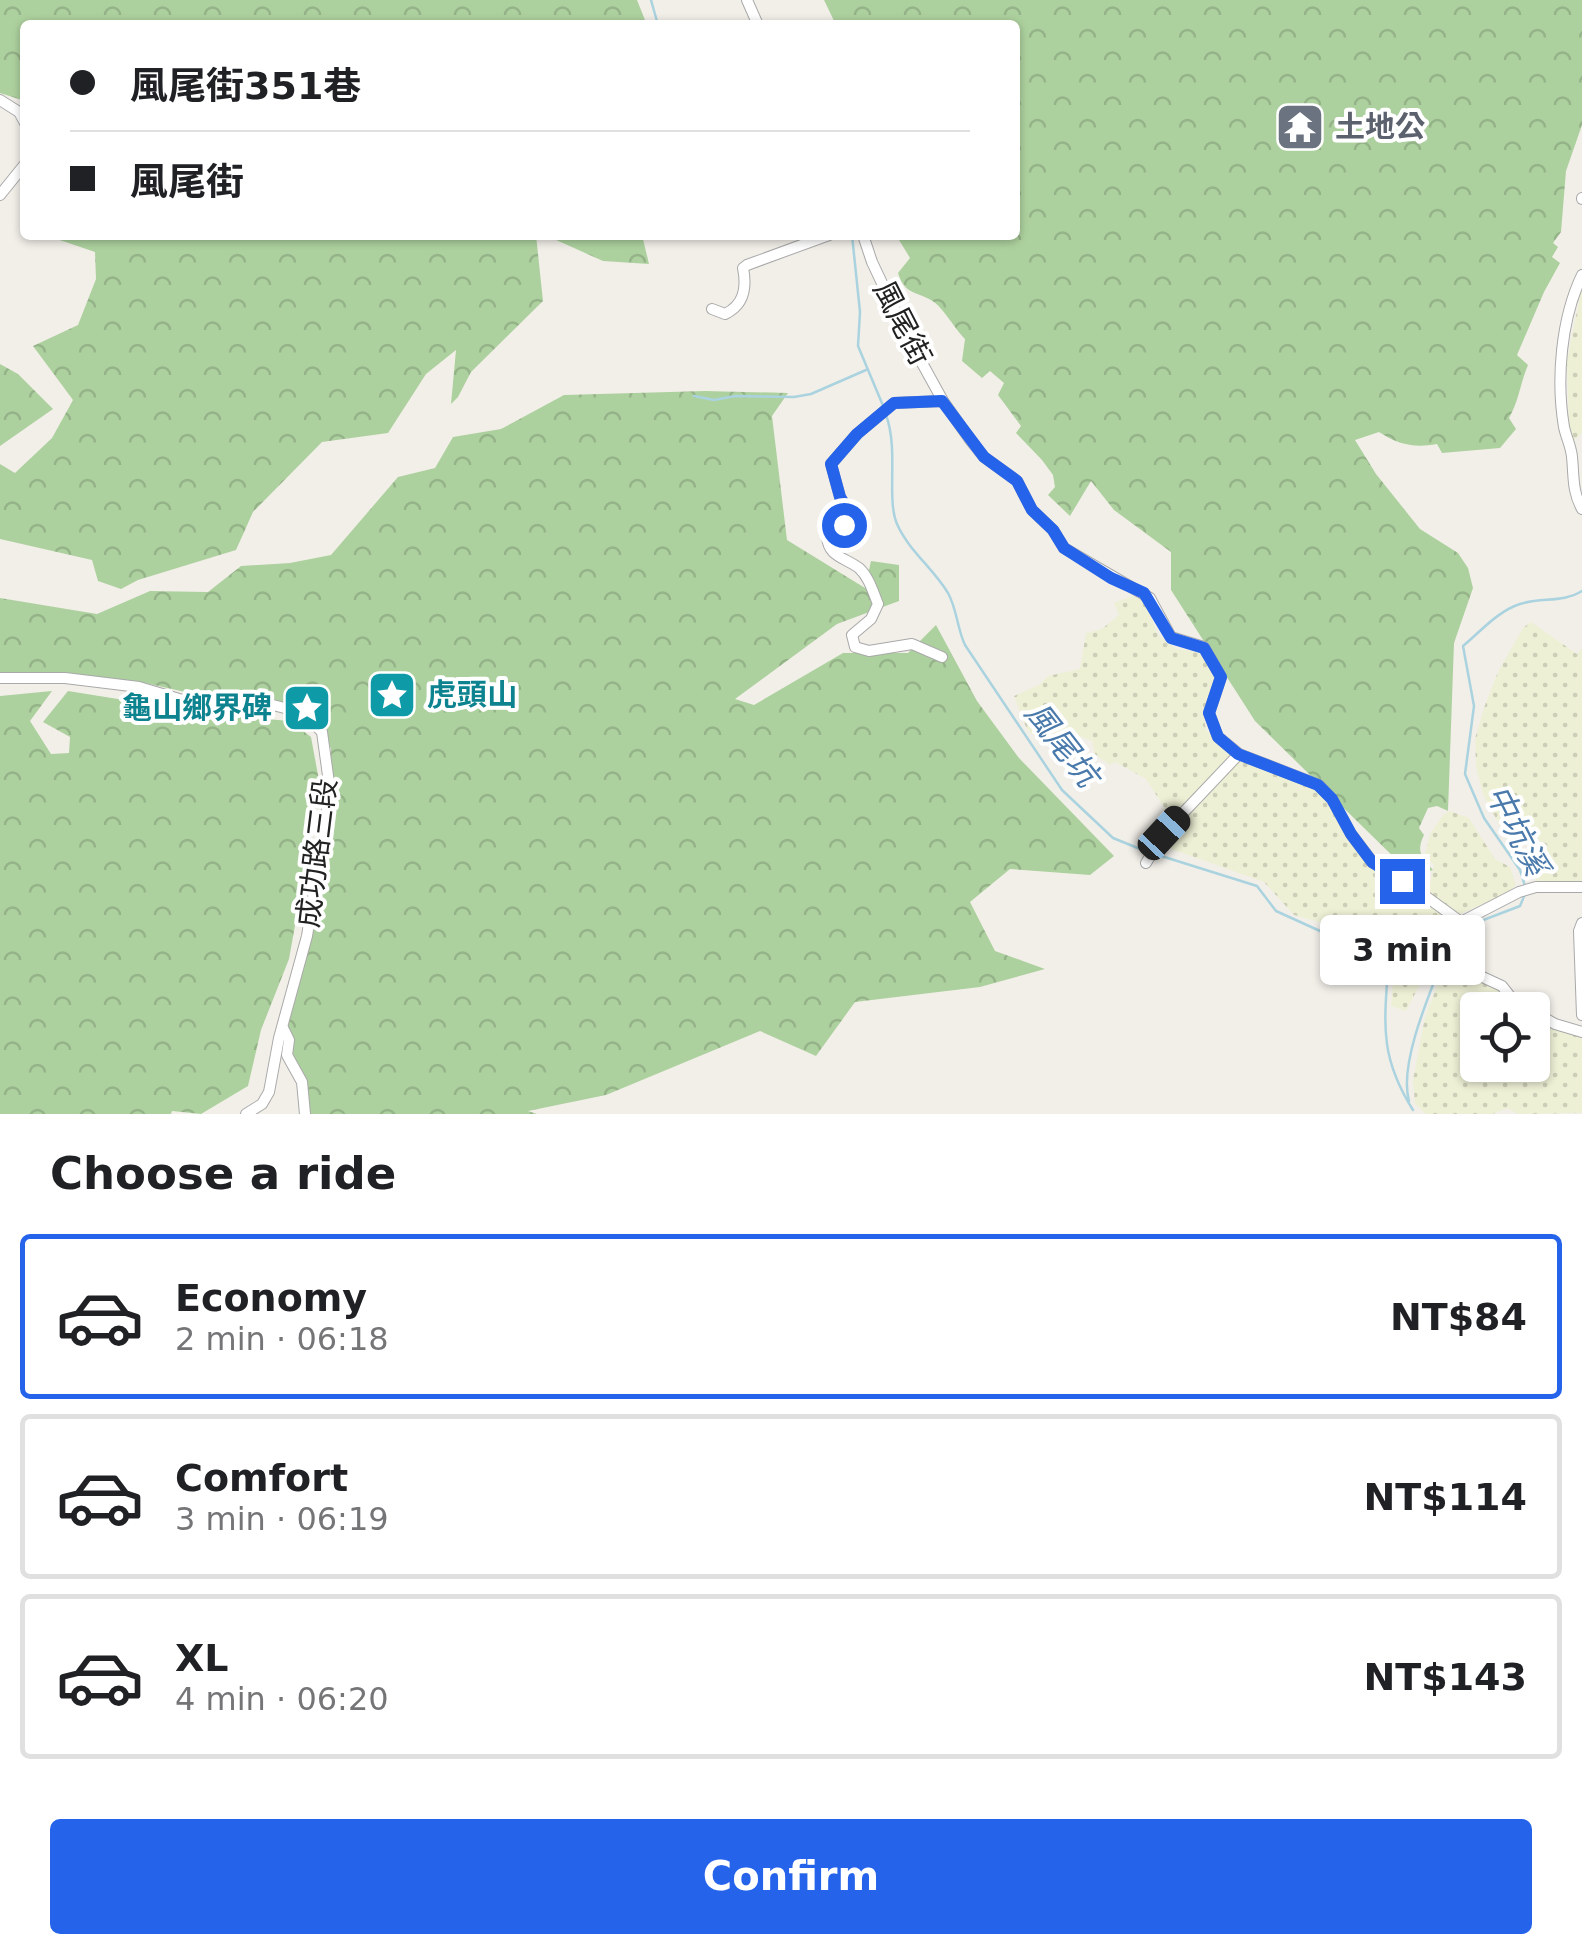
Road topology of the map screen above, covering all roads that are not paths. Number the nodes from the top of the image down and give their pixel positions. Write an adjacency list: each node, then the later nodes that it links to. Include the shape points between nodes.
1 (20, 170): 2 (street)
2 (0, 195)
3 (815, 240): 6 (street, via 747,265 739,303 724,314)
4 (865, 240): 7 (street, 風尾街)
5 (1582, 274): 8 (street, via 1561,360 1564,433)
6 (712, 309)
7 (942, 401): 9 (street, via 894,403 831,464 850,514 827,536 828,548 862,571 878,604 852,642 870,651 912,644); 11 (street, 風尾街, via 984,457 1017,481 1064,548 1144,593 1171,638 1204,648 1221,677 1210,723)
8 (1582, 509)
9 (942, 656)
10 (0, 678): 19 (street, 成功路三段, via 140,687 196,704 269,704 316,722 330,790 306,936)
11 (1238, 754): 12 (street, via 1164,833); 14 (street, via 1318,785 1372,862)
12 (1146, 864)
13 (1582, 887): 14 (street, via 1536,887)
14 (1461, 922): 16 (street, via 1476,974)
15 (1582, 923): 17 (street)
16 (1507, 992)
17 (1582, 1016)
18 (1550, 1021): 20 (street)
19 (282, 1028): 21 (street, 成功路三段, via 270,1092); 22 (street, via 302,1082)
20 (1582, 1032)
21 (246, 1114)
22 (305, 1114)

